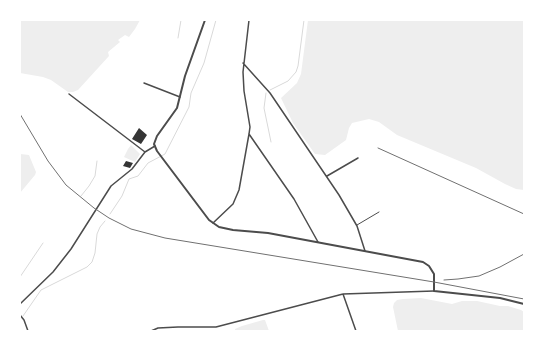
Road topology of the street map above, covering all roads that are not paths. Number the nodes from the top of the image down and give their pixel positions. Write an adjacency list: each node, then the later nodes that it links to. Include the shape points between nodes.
1 (205, 20): 6 (street)
2 (248, 20): 3 (street)
3 (243, 63): 7 (street); 11 (street, via 270,93)
4 (144, 83): 6 (street)
5 (69, 94): 9 (street)
6 (180, 97): 8 (street, via 177,108 155,141)
7 (249, 134): 13 (street, via 239,190 233,204); 15 (street, via 294,199)
8 (155, 146): 9 (street); 13 (street, via 199,208)
9 (144, 152): 19 (street, via 132,169 111,186 78,240 53,272)
10 (358, 158): 11 (street)
11 (327, 176): 14 (street)
12 (379, 212): 14 (lane)
13 (213, 223): 15 (street, via 233,230)
14 (357, 226): 16 (street)
15 (318, 242): 16 (street)
16 (365, 251): 17 (street, via 423,262 434,274)
17 (434, 291): 18 (street); 20 (street, via 500,298)
18 (343, 294): 23 (street, via 216,327 158,328); 24 (street)
19 (20, 304)
20 (524, 304)
21 (20, 314): 22 (street)
22 (28, 331)
23 (151, 331)
24 (356, 331)

